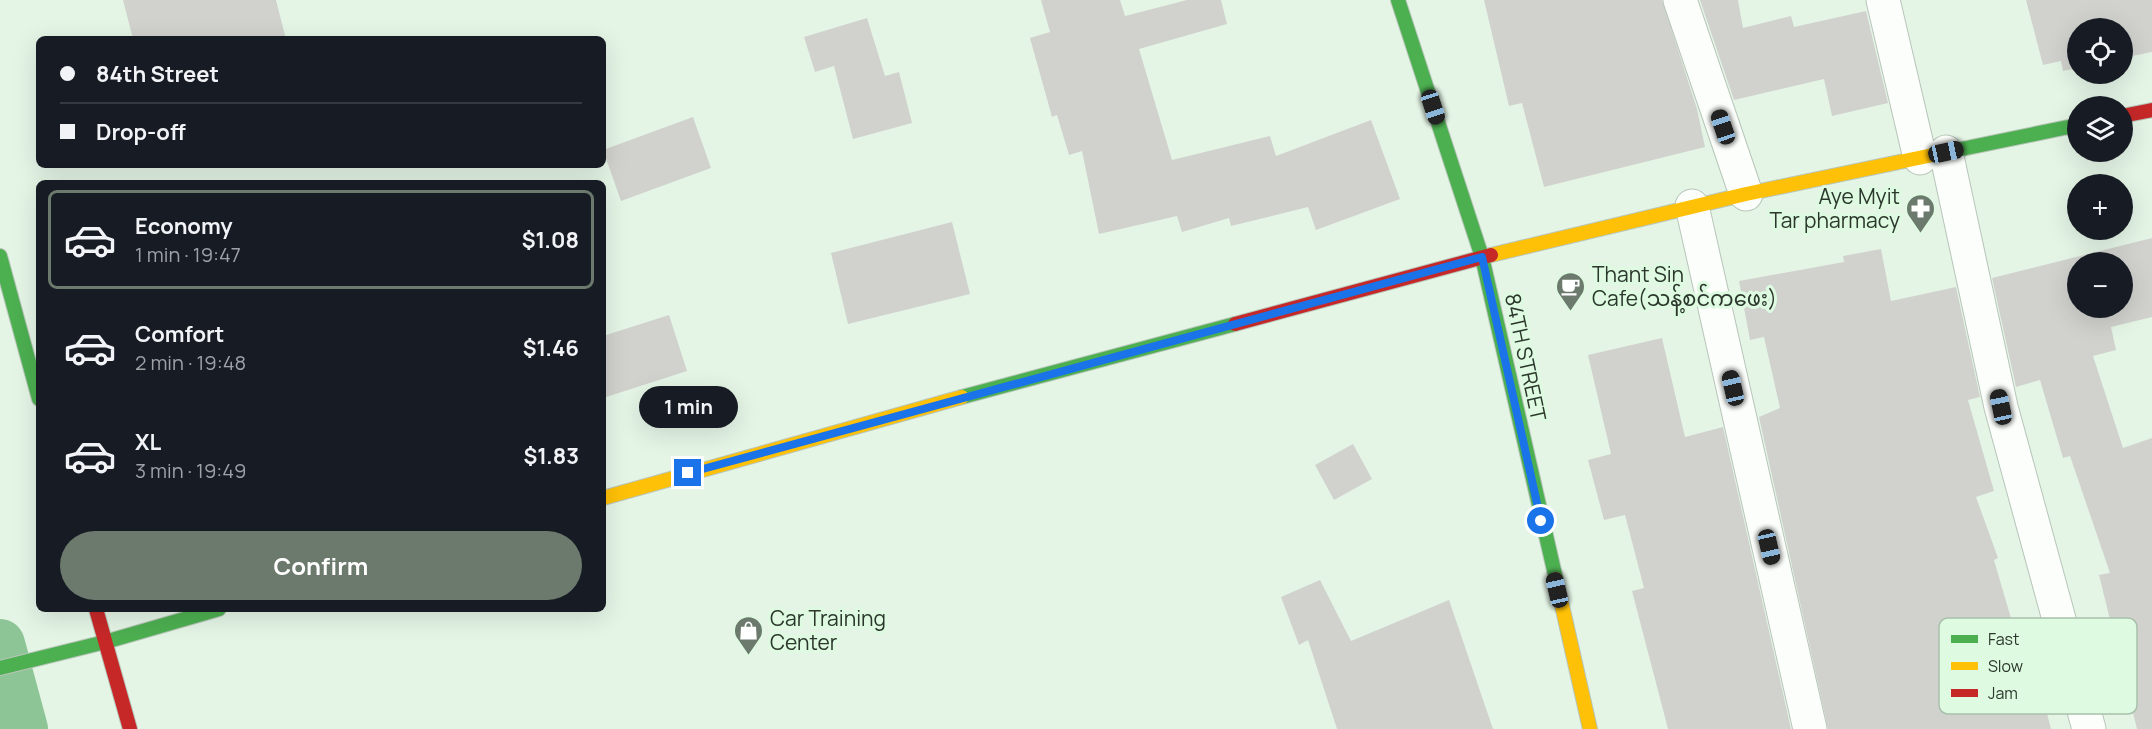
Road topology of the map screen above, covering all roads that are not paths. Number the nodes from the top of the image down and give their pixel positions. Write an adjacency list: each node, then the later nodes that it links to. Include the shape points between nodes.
1 (1398, 0): 11 (street, 84TH STREET)
2 (1680, 0): 8 (street)
3 (1883, 0): 7 (street)
4 (2152, 110): 5 (street)
5 (2133, 114)
6 (2067, 127): 7 (street)
7 (1933, 155): 8 (street); 16 (street)
8 (1746, 194): 9 (street)
9 (1692, 206): 11 (street); 22 (street)
10 (0, 256): 12 (street)
11 (1482, 257): 13 (street); 21 (street, 84TH STREET)
12 (36, 388)
13 (606, 497)
14 (96, 612): 17 (street)
15 (209, 612): 17 (street)
16 (2059, 618)
17 (98, 644): 18 (street); 20 (street)
18 (0, 668)
19 (2085, 714): 23 (street)
20 (130, 729)
21 (1590, 729)
22 (1810, 729)
23 (2089, 729)

